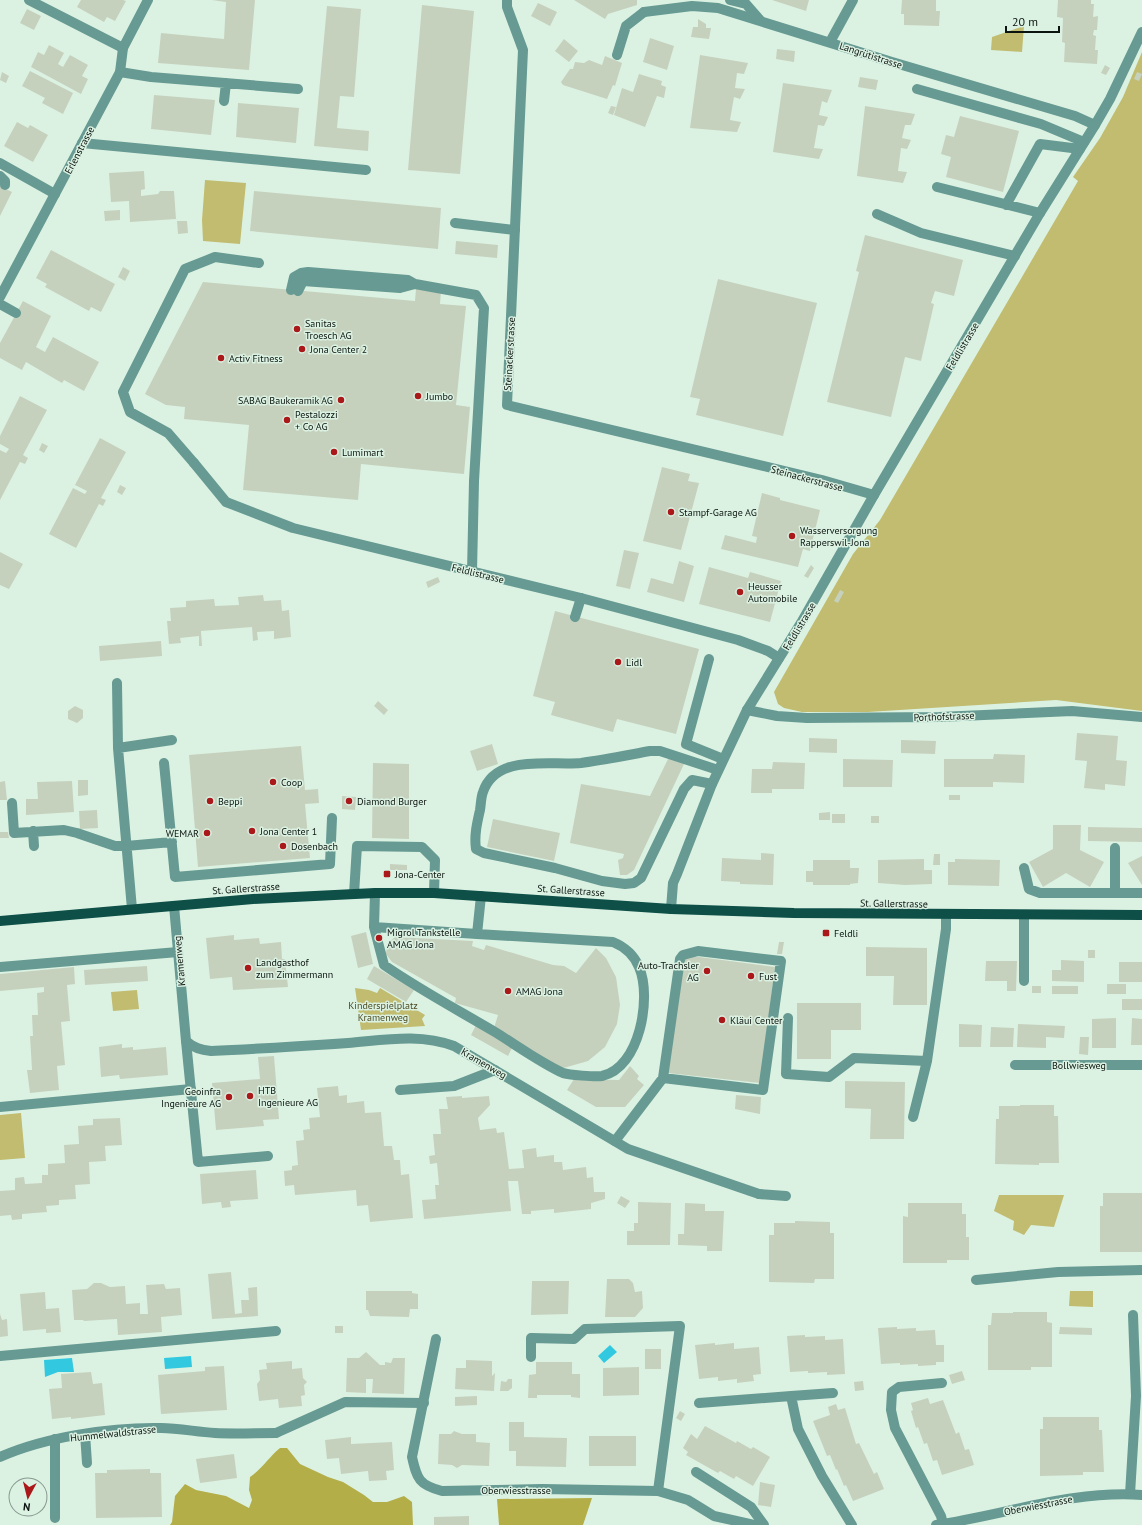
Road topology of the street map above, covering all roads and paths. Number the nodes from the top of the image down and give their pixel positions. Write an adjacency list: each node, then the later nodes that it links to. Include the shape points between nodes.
1 (29, 0): 9 (street)
2 (148, 0): 9 (street, Erlenstrasse)
3 (507, 0): 29 (street, Steinackerstrasse, via 507,7 523,50)
4 (730, 0): 6 (street, via 746,4)
5 (853, 0): 8 (street)
6 (760, 20): 8 (street, Langrütistrasse); 10 (street, Langrütistrasse, via 718,8 692,6 644,12 626,26)
7 (1142, 34): 16 (street, Feldlistrasse)
8 (830, 42): 16 (street, Langrütistrasse, via 1075,116)
9 (123, 48): 11 (street, Erlenstrasse)
10 (617, 55)
11 (120, 72): 12 (street); 17 (street, Erlenstrasse)
12 (226, 83): 13 (street); 15 (street)
13 (298, 89)
14 (917, 89): 18 (street, via 1040,124)
15 (224, 101)
16 (1095, 125): 18 (street, Feldlistrasse)
17 (82, 143): 20 (street); 24 (street, Erlenstrasse)
18 (1082, 146): 25 (street, via 1040,144); 26 (street, Feldlistrasse)
19 (0, 163): 24 (street)
20 (366, 170)
21 (0, 176): 22 (street)
22 (5, 185)
23 (937, 187): 25 (street)
24 (55, 194): 33 (street, Erlenstrasse)
25 (1006, 205): 26 (street)
26 (1040, 213): 30 (street, Feldlistrasse)
27 (877, 214): 30 (street, via 921,233)
28 (455, 223): 29 (street)
29 (515, 230): 36 (street, Steinackerstrasse, via 507,404 822,480)
30 (1015, 256): 36 (street, Feldlistrasse)
31 (259, 263): 37 (street, Feldlistrasse, via 215,257 185,269 122,392 130,412 168,433 226,502 286,526)
32 (294, 290): 37 (street, via 294,277 308,272 408,280 415,284 476,295 484,308 474,473)
33 (0, 297)
34 (0, 304): 35 (street)
35 (16, 313)
36 (874, 495): 40 (street, Feldlistrasse)
37 (472, 572): 38 (street, Feldlistrasse)
38 (580, 598): 39 (street); 40 (street, Feldlistrasse, via 738,640)
39 (575, 617)
40 (779, 658): 43 (street, Feldlistrasse)
41 (709, 659): 47 (street, via 686,744)
42 (117, 683): 46 (street)
43 (747, 710): 44 (street, Porthofstrasse, via 806,718 940,717 1072,711); 47 (street, Feldlistrasse)
44 (1142, 717)
45 (172, 740): 46 (street)
46 (118, 748): 56 (street)
47 (723, 759): 49 (street, Feldlistrasse)
48 (164, 763): 54 (street)
49 (718, 770): 50 (street, Feldlistrasse); 50 (street, via 660,751 580,763 531,762 513,766 501,771 489,781 483,792 474,840 476,849 484,854 555,868 602,881 634,883 641,878 684,789 692,780)
50 (712, 784): 67 (street, Feldlistrasse, via 673,883)
51 (12, 803): 53 (street, via 14,833)
52 (332, 818): 54 (street, via 330,864 175,877)
53 (33, 831): 55 (street); 56 (street, via 77,832 115,846)
54 (172, 842): 56 (street)
55 (34, 846)
56 (126, 846): 66 (street)
57 (1115, 848): 61 (street)
58 (1024, 868): 61 (street, via 1029,889 1040,893)
59 (375, 893): 60 (main road, St. Gallerstrasse); 63 (main road, St. Gallerstrasse); 72 (street)
60 (434, 893): 63 (street, via 435,860 422,847 357,846); 64 (main road, St. Gallerstrasse)
61 (1115, 893): 62 (street)
62 (1142, 893)
63 (354, 894): 65 (main road, St. Gallerstrasse)
64 (481, 896): 67 (main road, St. Gallerstrasse); 73 (street)
65 (174, 906): 66 (main road, St. Gallerstrasse); 74 (street, Kramenweg)
66 (132, 909): 71 (main road, St. Gallerstrasse)
67 (671, 909): 70 (main road, St. Gallerstrasse)
68 (1024, 915): 69 (main road, St. Gallerstrasse); 70 (main road, St. Gallerstrasse); 76 (street)
69 (1142, 915)
70 (946, 916): 79 (street)
71 (0, 921)
72 (374, 927): 73 (street); 73 (street, via 384,965 564,1074 602,1076 619,1068 637,1038 643,1017 644,997 642,976 638,966 623,946 613,942)
73 (478, 934)
74 (178, 952): 75 (street); 78 (street, Kramenweg)
75 (0, 967)
76 (1024, 981)
77 (788, 1018): 79 (street, via 786,1074 829,1077 854,1058)
78 (186, 1041): 82 (street, Kramenweg, via 200,1050 211,1051 428,1038 454,1046); 84 (street, Kramenweg)
79 (927, 1060): 87 (street)
80 (1015, 1065): 81 (street, Bollwiesweg)
81 (1142, 1065)
82 (495, 1070): 85 (street, via 454,1086); 88 (street, Kramenweg)
83 (663, 1078): 83 (street, via 763,1090 781,961 698,951 683,955 680,959); 88 (street)
84 (191, 1089): 86 (street); 89 (street, Kramenweg, via 198,1162)
85 (400, 1090)
86 (0, 1107)
87 (913, 1117)
88 (615, 1141): 90 (street, Kramenweg, via 628,1149 759,1194)
89 (268, 1156)
90 (786, 1196)
91 (1142, 1270): 92 (street, via 1058,1272)
92 (976, 1280)
93 (1133, 1315): 109 (street, via 1136,1396)
94 (276, 1331): 96 (street)
95 (436, 1339): 101 (street, Oberwiesstrasse)
96 (0, 1356)
97 (531, 1357): 108 (street, via 531,1338 574,1339 585,1329 680,1326)
98 (942, 1383): 115 (street, via 899,1386 892,1392 890,1410 895,1428 941,1516)
99 (833, 1394): 100 (street)
100 (791, 1396): 102 (street); 114 (street, via 798,1429 822,1476)
101 (424, 1403): 103 (street, Hummelwaldstrasse, via 345,1402 276,1433 216,1433 162,1428); 108 (street, Oberwiesstrasse, via 412,1457 420,1482 429,1487 442,1490)
102 (699, 1403)
103 (85, 1434): 104 (street, Hummelwaldstrasse); 106 (street)
104 (55, 1439): 105 (street, Hummelwaldstrasse, via 24,1446); 111 (street)
105 (0, 1456)
106 (87, 1463)
107 (696, 1472): 113 (street, via 751,1507)
108 (658, 1492): 112 (street, Oberwiesstrasse, via 688,1500 714,1516)
109 (1130, 1494): 110 (street, Oberwiesstrasse); 115 (street, Oberwiesstrasse, via 1052,1501)
110 (1142, 1495)
111 (55, 1518)
112 (754, 1525)
113 (764, 1525)
114 (852, 1525)
115 (939, 1525)

